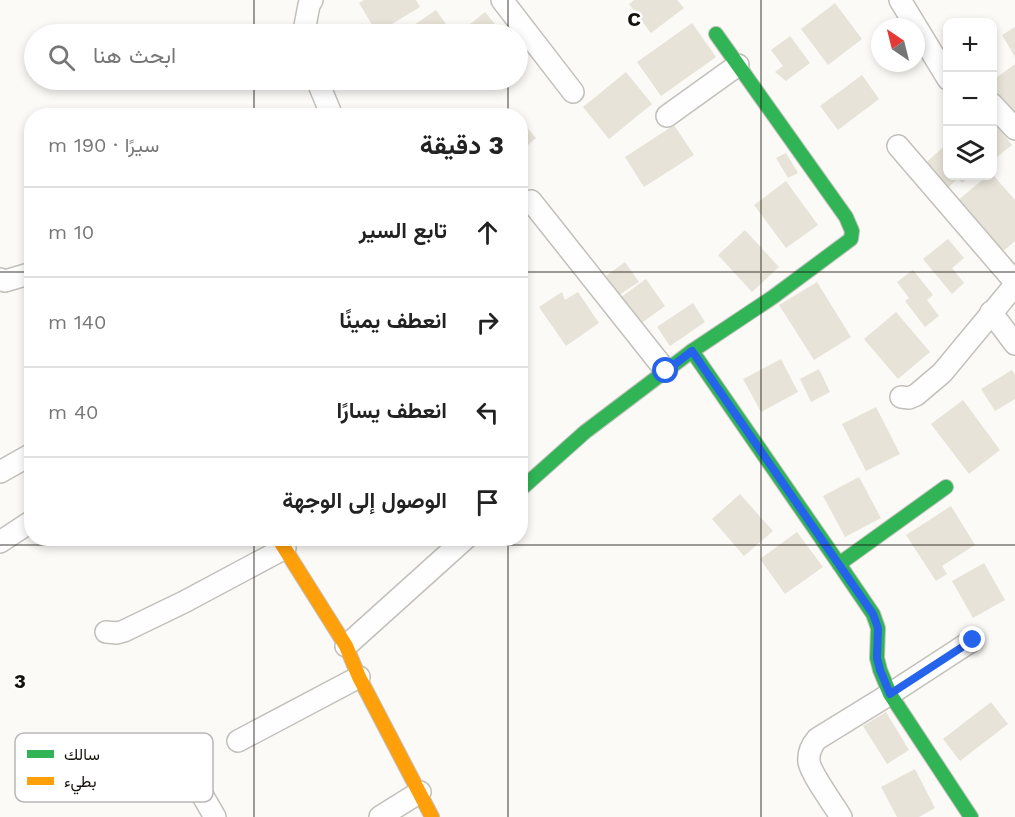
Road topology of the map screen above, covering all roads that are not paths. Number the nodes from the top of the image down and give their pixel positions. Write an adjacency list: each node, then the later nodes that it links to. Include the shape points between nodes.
1 (312, 0): 4 (street)
2 (502, 0): 5 (street)
3 (900, 0): 9 (street)
4 (305, 24)
5 (521, 24)
6 (528, 34): 11 (street)
7 (716, 34): 8 (street)
8 (738, 65): 14 (street); 23 (street, via 846,217 851,240)
9 (944, 72)
10 (321, 90): 12 (street)
11 (573, 92)
12 (329, 108)
13 (997, 109): 15 (street)
14 (667, 116)
15 (1015, 129)
16 (898, 146): 20 (street)
17 (531, 201): 24 (street)
18 (24, 275): 19 (street)
19 (0, 279)
20 (1015, 284): 21 (street)
21 (991, 312): 22 (street); 25 (street, via 942,373 916,395)
22 (1015, 344)
23 (692, 351): 24 (street); 35 (street)
24 (666, 371): 28 (street, via 585,432)
25 (901, 397)
26 (24, 462): 27 (street)
27 (0, 472)
28 (528, 483)
29 (946, 487): 35 (street)
30 (24, 526): 31 (street)
31 (0, 542)
32 (277, 546): 36 (street, via 184,602 124,631)
33 (284, 546): 38 (street)
34 (457, 546): 38 (street)
35 (839, 564): 40 (street, via 873,614 878,628 878,664)
36 (106, 632)
37 (973, 640): 40 (street)
38 (346, 646): 39 (street)
39 (359, 677): 41 (street); 42 (street)
40 (890, 694): 47 (street, via 816,739 811,746 812,770); 48 (street)
41 (238, 741)
42 (420, 792): 45 (street); 46 (street)
43 (206, 802): 44 (street)
44 (215, 817)
45 (380, 817)
46 (432, 817)
47 (841, 817)
48 (971, 817)

